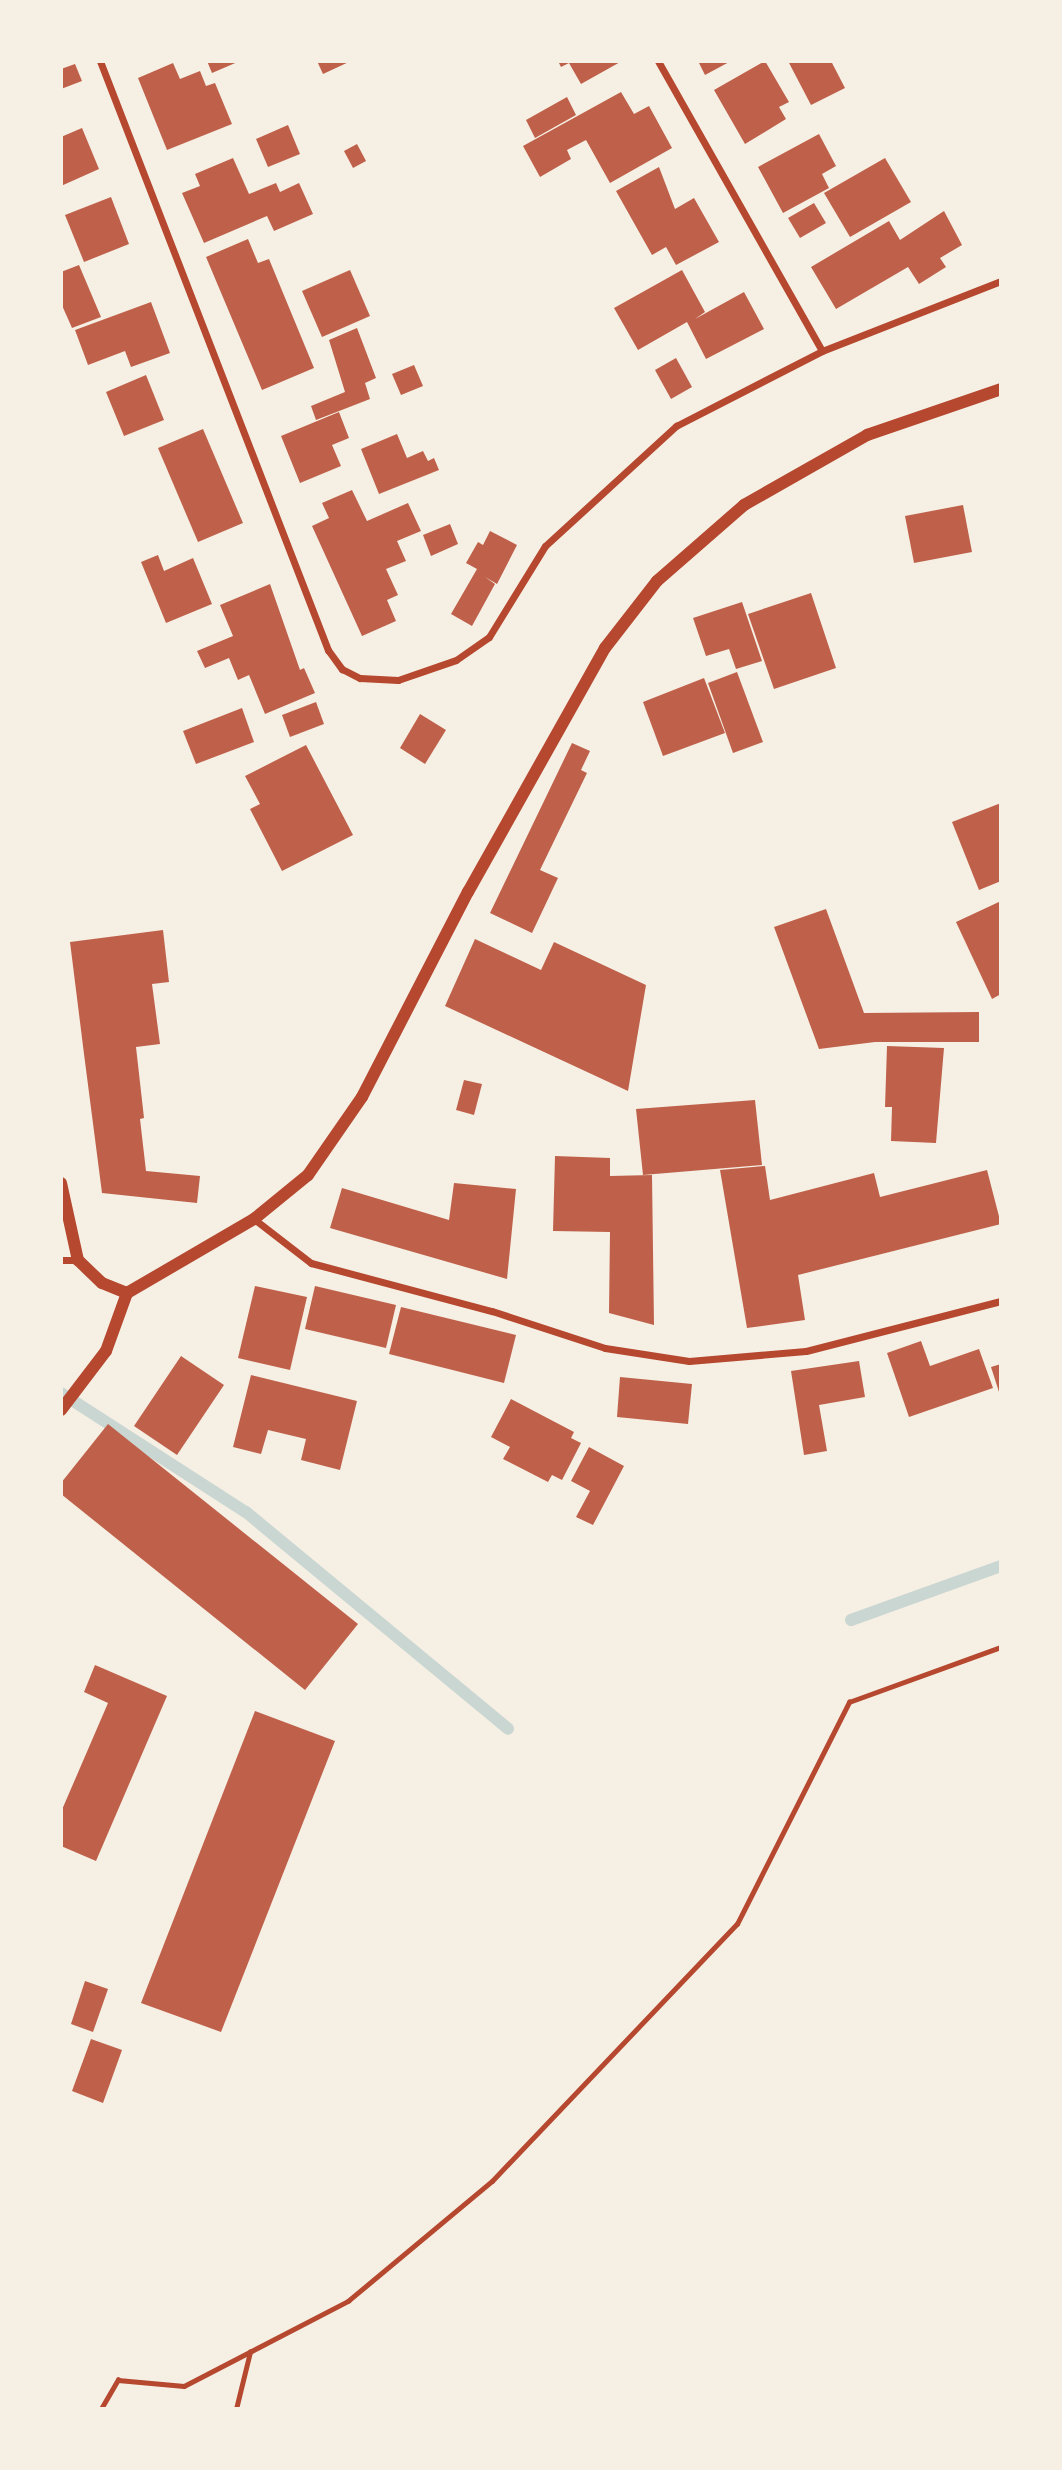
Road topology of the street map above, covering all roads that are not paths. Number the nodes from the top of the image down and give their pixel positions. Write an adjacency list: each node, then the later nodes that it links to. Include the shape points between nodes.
1 (100, 61): 4 (street, via 328,650 342,669 360,678 398,680 456,660 489,637 544,546 676,426)
2 (658, 61): 4 (street)
3 (1001, 281): 4 (street)
4 (822, 351)
5 (1001, 389): 7 (street, via 867,435 744,505 657,580 605,648 362,1097 308,1175)
6 (61, 1183): 8 (street)
7 (254, 1219): 10 (street); 11 (street, via 311,1263 492,1311 604,1348 689,1361 806,1351)
8 (78, 1259): 9 (street); 10 (street, via 102,1283)
9 (61, 1260)
10 (127, 1293): 12 (street, via 106,1351)
11 (1001, 1301)
12 (61, 1410)

